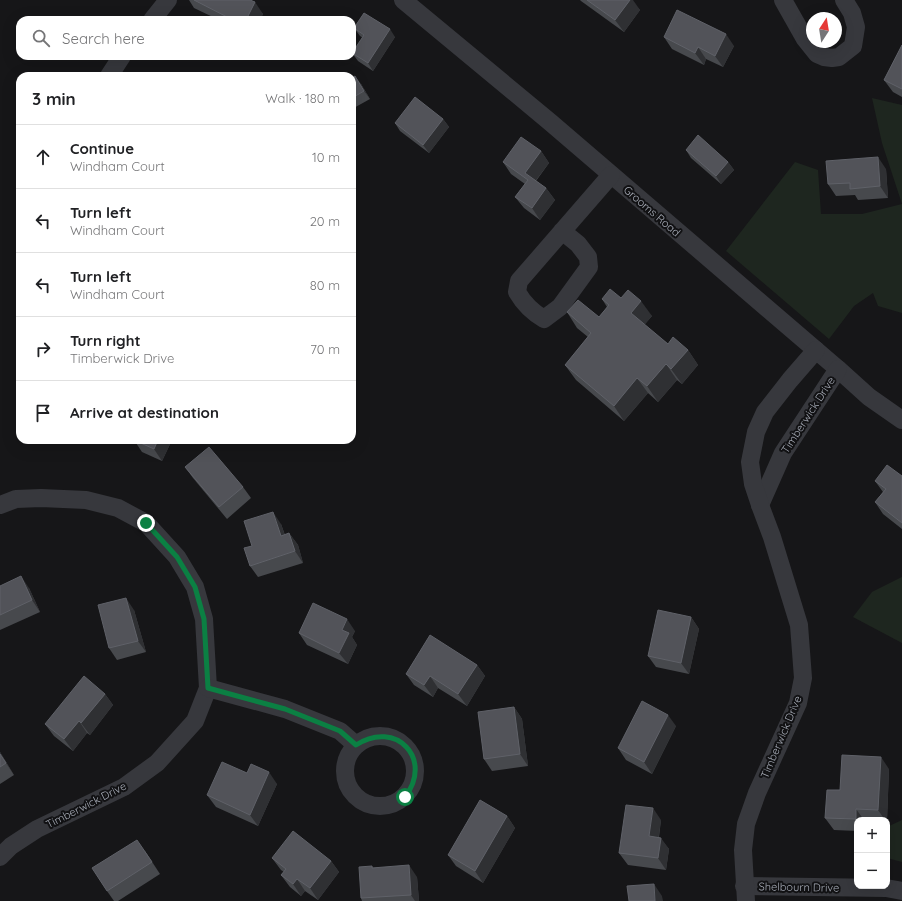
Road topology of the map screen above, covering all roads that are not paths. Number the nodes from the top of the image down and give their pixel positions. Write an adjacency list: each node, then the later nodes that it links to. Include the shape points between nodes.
1 (168, 0): 5 (street)
2 (403, 0): 8 (street, Grooms Road)
3 (783, 0): 4 (street, via 805,39 817,54 832,58 839,57 852,46 856,28 852,13)
4 (844, 0)
5 (155, 16)
6 (119, 60): 7 (street)
7 (112, 72)
8 (611, 175): 9 (street); 10 (street, Grooms Road)
9 (562, 231): 9 (street, via 519,281 516,292 532,312 544,319 560,307 589,268 588,257 578,244)
10 (816, 350): 11 (street, Grooms Road); 14 (street, Timberwick Drive, via 765,412 756,432 750,462 753,484)
11 (838, 368): 12 (street, Grooms Road, via 869,397); 14 (street, Timberwick Drive, via 783,453)
12 (902, 420)
13 (0, 505): 15 (street, Timberwick Drive, via 22,498 86,500 118,508 146,523 177,557 195,587 204,619)
14 (760, 505): 19 (street, Timberwick Drive, via 799,625 803,678 798,703 757,793 746,824 743,850)
15 (208, 688): 16 (street, via 285,709 340,731); 17 (street, Timberwick Drive, via 195,721 157,763 124,787 37,830 11,846)
16 (356, 745)
17 (0, 857)
18 (902, 891): 19 (street, Shelbourn Drive, via 886,888)
19 (745, 893)

